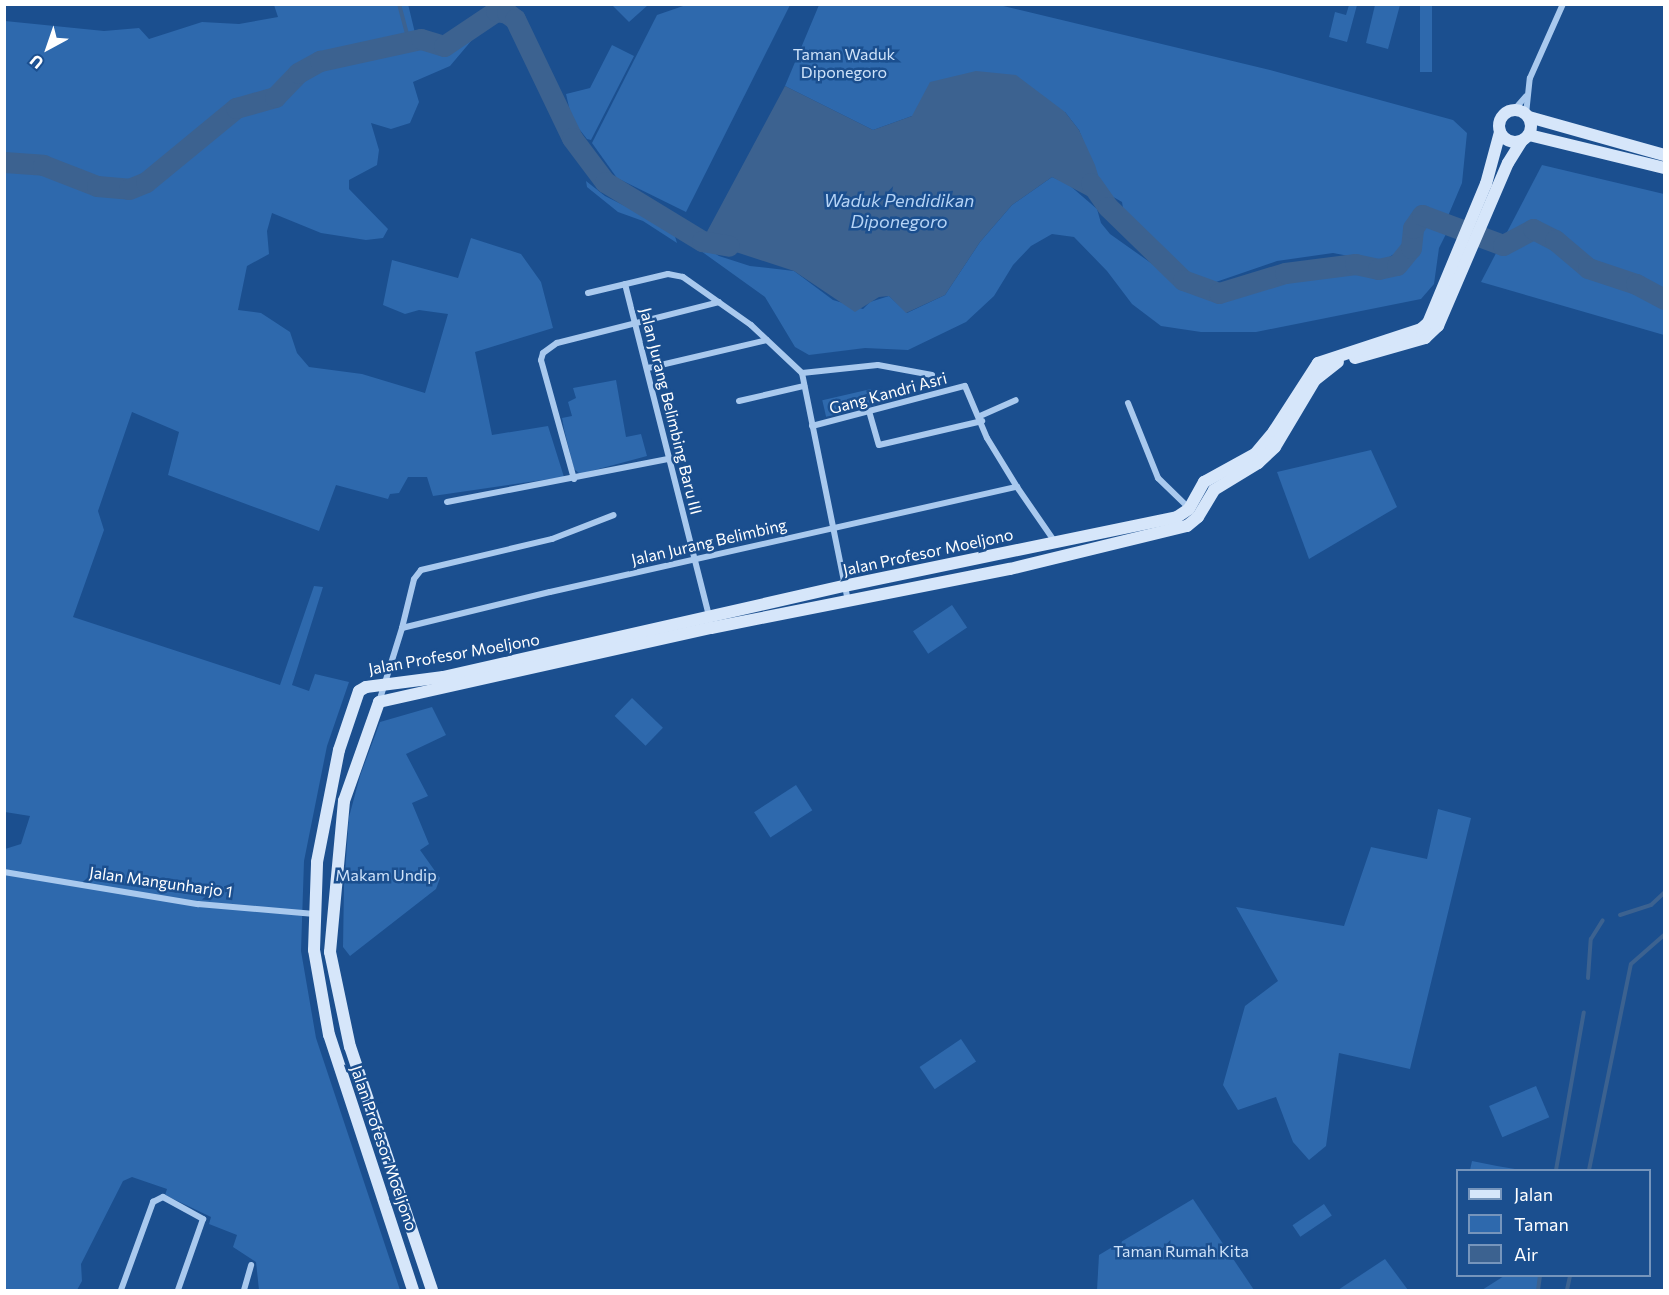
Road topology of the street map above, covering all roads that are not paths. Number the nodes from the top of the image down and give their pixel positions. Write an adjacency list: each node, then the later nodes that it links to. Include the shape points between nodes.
1 (1563, 4): 2 (street, via 1530,78)
2 (1527, 95): 3 (street); 3 (street)
3 (1523, 114): 4 (street, via 1502,117); 5 (street); 6 (street)
4 (1500, 132): 5 (street, via 1509,141); 10 (street)
5 (1525, 138): 7 (street); 10 (street)
6 (1665, 155)
7 (1665, 168)
8 (625, 284): 9 (street); 11 (street, via 674,274); 12 (street, Jalan Jurang Belimbing Baru III)
9 (588, 292)
10 (1446, 296): 28 (street, via 1438,316 1421,329 1318,363 1256,458 1214,490)
11 (719, 302): 12 (street); 13 (street)
12 (637, 326): 14 (street, Jalan Jurang Belimbing Baru III); 25 (street, via 565,341 543,353 541,360)
13 (767, 340): 14 (street); 15 (street)
14 (648, 368): 24 (street, Jalan Jurang Belimbing Baru III)
15 (802, 373): 16 (street, via 878,365); 17 (street)
16 (932, 375)
17 (804, 386): 19 (street); 23 (street)
18 (1016, 400): 22 (street)
19 (739, 401)
20 (1128, 403): 28 (street, via 1158,478)
21 (869, 411): 22 (street, Gang Kandri Asri, via 965,386); 22 (street, via 879,445); 23 (street, Gang Kandri Asri)
22 (981, 418): 26 (street, Gang Kandri Asri, via 987,438)
23 (812, 426): 30 (street)
24 (668, 459): 25 (street); 32 (street, Jalan Jurang Belimbing Baru III)
25 (574, 479): 27 (street)
26 (1017, 487): 30 (street, Jalan Jurang Belimbing); 31 (street)
27 (447, 502)
28 (1194, 513): 31 (street, Jalan Profesor Moeljono); 34 (street, via 1187,526 1010,569)
29 (614, 515): 36 (street, via 552,539 421,570 414,579)
30 (831, 529): 32 (street, Jalan Jurang Belimbing); 33 (street)
31 (1055, 543): 33 (street, Jalan Profesor Moeljono)
32 (694, 559): 35 (street, Jalan Jurang Belimbing Baru III); 36 (street, Jalan Jurang Belimbing)
33 (844, 586): 34 (street); 35 (street, Jalan Profesor Moeljono)
34 (848, 602): 38 (street, via 711,628)
35 (709, 615): 37 (street, Jalan Profesor Moeljono, via 443,677)
36 (402, 628): 37 (street)
37 (381, 685): 38 (street); 40 (street, Jalan Profesor Moeljono, via 359,691 347,723 317,862)
38 (379, 702): 46 (street, via 344,801 330,952 351,1047)
39 (4, 872): 40 (street, Jalan Mangunharjo 1, via 198,904)
40 (315, 914): 45 (street, Jalan Profesor Moeljono, via 314,950 329,1035)
41 (250, 1265): 44 (street)
42 (121, 1290): 43 (street, via 153,1202 163,1197 203,1219)
43 (178, 1290)
44 (244, 1290)
45 (413, 1290)
46 (432, 1290)

